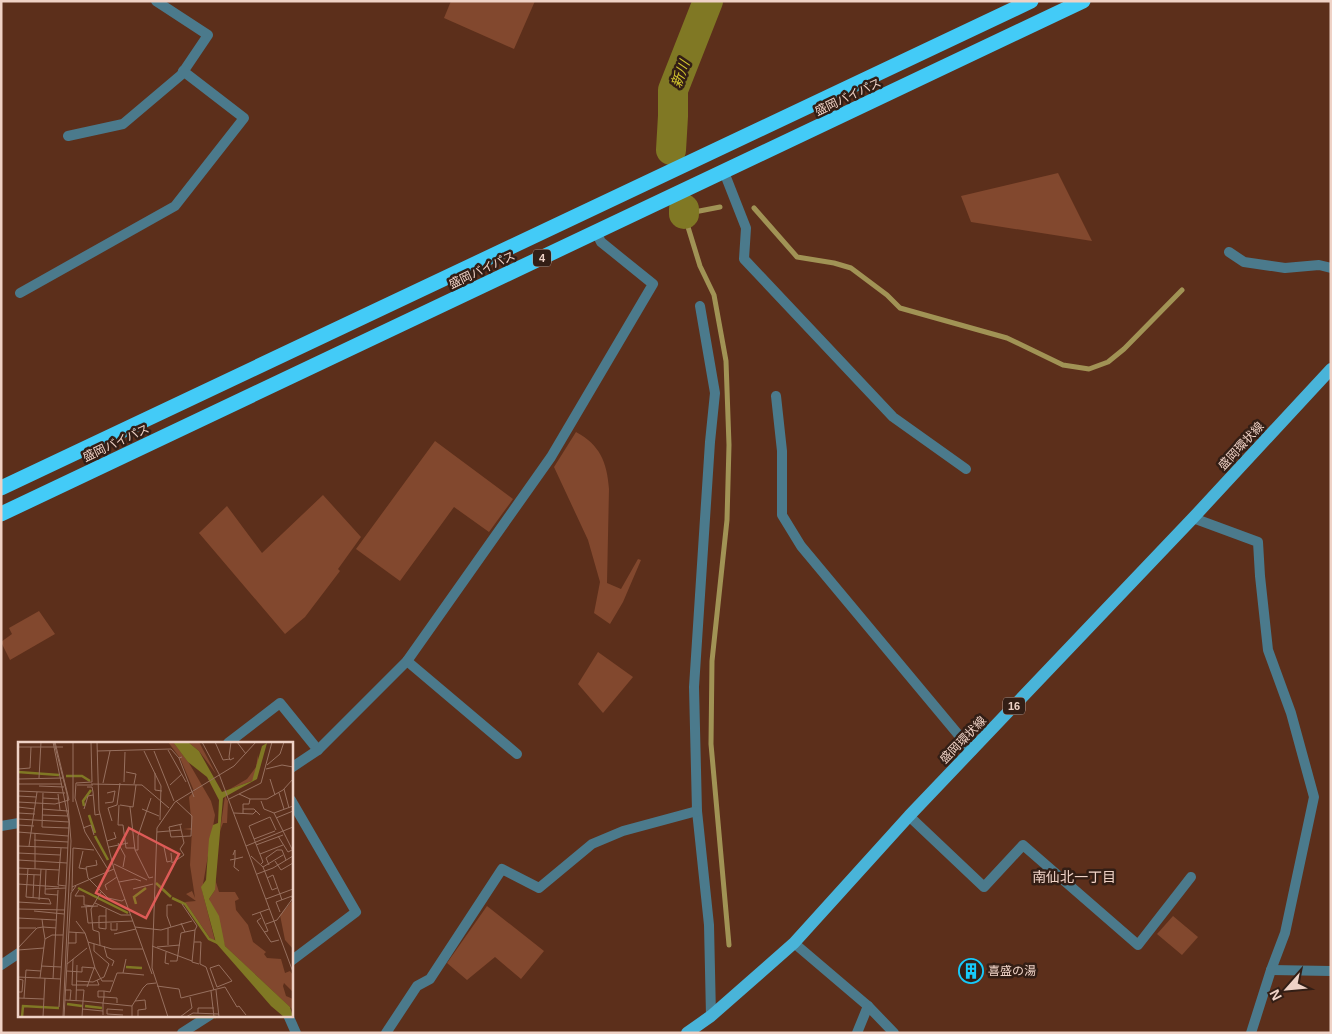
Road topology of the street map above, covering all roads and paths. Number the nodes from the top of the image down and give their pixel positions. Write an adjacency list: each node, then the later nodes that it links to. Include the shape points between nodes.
1 (156, 1): 4 (street, via 208,35)
2 (1031, 1): 15 (highway, 盛岡バイパス / 4)
3 (1084, 1): 6 (highway, 盛岡バイパス / 4)
4 (183, 71): 5 (street, via 122,124); 10 (street, via 244,118 175,206)
5 (68, 136)
6 (724, 172): 7 (highway, 盛岡バイパス / 4); 14 (street, via 746,228 744,259 893,417)
7 (596, 232): 16 (highway, 盛岡バイパス / 4); 18 (street, via 601,242 653,284 551,457)
8 (1229, 252): 9 (street, via 1244,262 1285,268 1319,265)
9 (1331, 268)
10 (20, 293)
11 (700, 306): 25 (street, via 715,393 694,686)
12 (1331, 369): 17 (main road, 盛岡環状線 / 16)
13 (776, 396): 21 (street, via 782,451 782,515 801,546)
14 (966, 468)
15 (1, 488)
16 (1, 514)
17 (1193, 518): 21 (main road, 盛岡環状線 / 16); 34 (street, via 1258,542 1268,650 1291,713 1314,797 1285,933)
18 (407, 661): 20 (street); 22 (street)
19 (229, 742): 20 (street, via 280,703)
20 (318, 750): 23 (street)
21 (972, 751): 26 (main road, 盛岡環状線 / 16)
22 (517, 754)
23 (292, 767)
24 (292, 802): 32 (street, via 356,912)
25 (697, 811): 39 (street, via 709,925); 42 (street, via 623,831 592,844 539,888 502,869 430,979 417,986)
26 (909, 816): 29 (street, via 984,887 1023,845 1138,945); 30 (main road, 盛岡環状線 / 16)
27 (18, 823): 28 (street)
28 (1, 826)
29 (1191, 877)
30 (794, 943): 36 (street); 39 (main road, 盛岡環状線 / 16)
31 (18, 955): 33 (street)
32 (292, 960)
33 (1, 964)
34 (1271, 970): 35 (street); 46 (street)
35 (1331, 971)
36 (868, 1006): 44 (street); 45 (street)
37 (208, 1016): 40 (street)
38 (288, 1016): 41 (street)
39 (711, 1016): 43 (main road, 盛岡環状線 / 16)
40 (182, 1033)
41 (296, 1033)
42 (386, 1033)
43 (687, 1033)
44 (857, 1033)
45 (894, 1033)
46 (1251, 1033)

